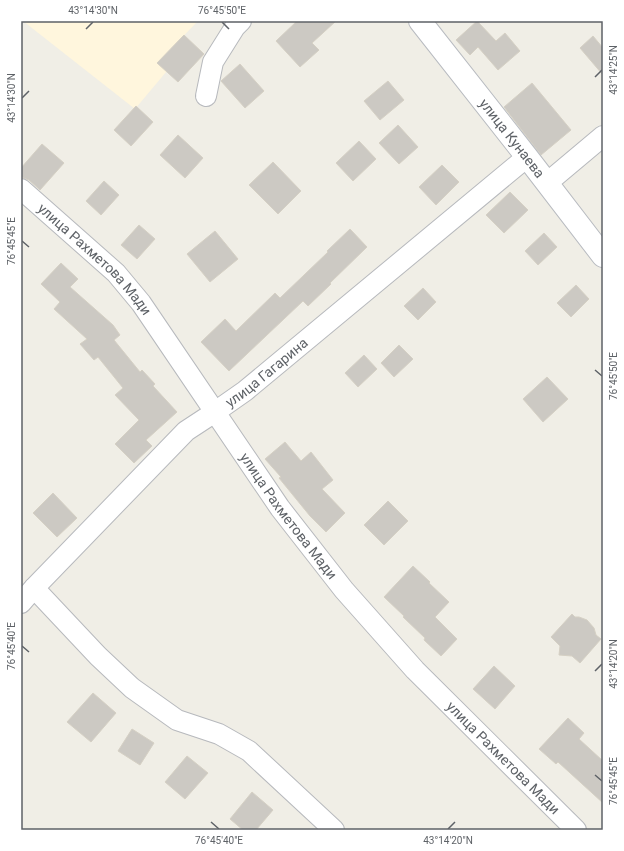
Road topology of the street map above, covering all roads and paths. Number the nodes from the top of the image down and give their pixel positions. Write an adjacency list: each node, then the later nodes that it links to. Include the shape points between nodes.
1 (241, 21): 3 (street, via 213,62)
2 (420, 21): 5 (main road, улица Кунаева)
3 (206, 96)
4 (603, 136): 6 (street)
5 (527, 157): 6 (main road, улица Кунаева); 9 (street, улица Гагарина, via 245,391)
6 (547, 183): 8 (main road, улица Кунаева)
7 (21, 189): 9 (street, улица Рахметова Мади, via 116,272 141,303)
8 (603, 256)
9 (215, 412): 10 (street, улица Гагарина, via 186,431); 13 (street, улица Рахметова Мади, via 280,508 344,590 415,670)
10 (34, 588): 11 (street, улица Гагарина); 12 (street, via 132,688 177,720 219,734 249,751)
11 (21, 603)
12 (334, 830)
13 (576, 830)

